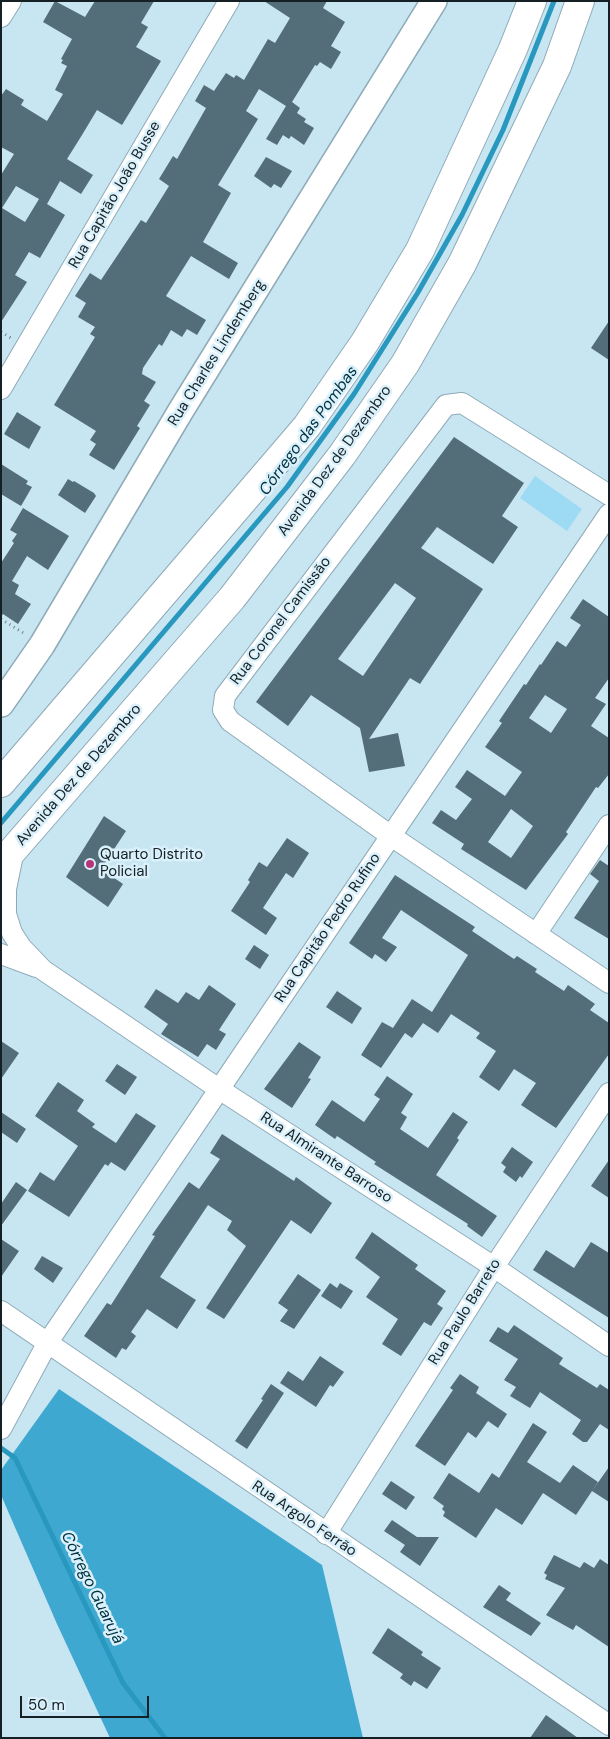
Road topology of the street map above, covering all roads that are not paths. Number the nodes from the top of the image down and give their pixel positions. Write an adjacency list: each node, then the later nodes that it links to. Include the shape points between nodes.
1 (10, 1): 6 (street)
2 (229, 1): 7 (street, Rua Capitão João Busse)
3 (434, 1): 10 (street, Rua Charles Lindemberg, via 180,412 42,645)
4 (532, 1): 11 (highway, via 420,250 365,342 307,426)
5 (580, 1): 14 (highway, Avenida Dez de Dezembro, via 557,66 462,264 405,364 342,455 232,598)
6 (1, 17)
7 (1, 389)
8 (609, 495): 13 (street, Rua Coronel Camissão, via 462,403 446,405 225,696 223,710 230,721)
9 (609, 514): 13 (street, Rua Capitão Pedro Rufino)
10 (1, 704)
11 (1, 783)
12 (609, 825): 15 (street)
13 (391, 836): 15 (street, Rua Coronel Camissão); 19 (street, Rua Capitão Pedro Rufino)
14 (7, 857): 17 (street, Rua Almirante Barroso, via 6,914 16,940)
15 (536, 934): 18 (street, Rua Coronel Camissão)
16 (1, 954): 17 (street, Rua Almirante Barroso)
17 (43, 970): 19 (street, Rua Almirante Barroso)
18 (609, 983)
19 (220, 1089): 21 (street, Rua Almirante Barroso); 23 (street, Rua Capitão Pedro Rufino)
20 (609, 1092): 21 (street, Rua Paulo Barreto)
21 (494, 1267): 24 (street, Rua Almirante Barroso); 26 (street, Rua Paulo Barreto)
22 (1, 1311): 23 (street, Rua Argolo Ferrão)
23 (48, 1342): 25 (street, Rua Capitão Pedro Rufino); 26 (street, Rua Argolo Ferrão)
24 (609, 1346)
25 (1, 1429)
26 (326, 1534): 27 (street, Rua Argolo Ferrão)
27 (606, 1719)

